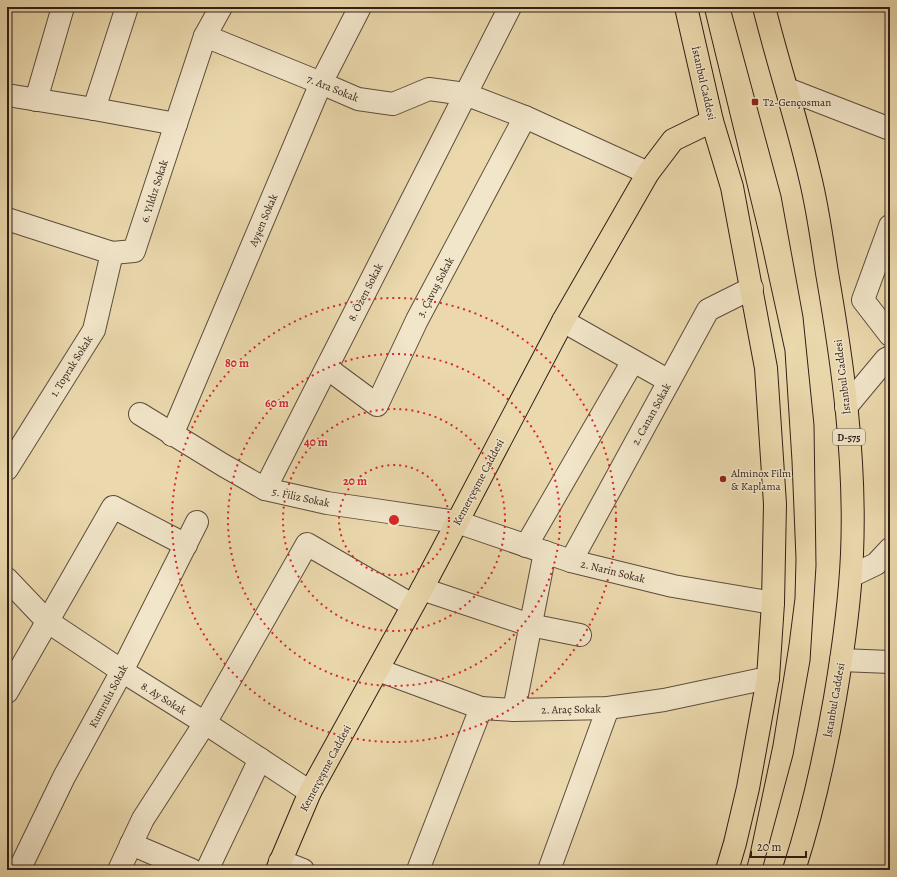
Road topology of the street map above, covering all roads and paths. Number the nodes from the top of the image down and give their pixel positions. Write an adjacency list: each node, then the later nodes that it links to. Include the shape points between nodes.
1 (63, 7): 13 (street)
2 (127, 7): 14 (street)
3 (221, 7): 8 (street, 6. Yıldız Sokak)
4 (360, 7): 9 (street, Ayşen Sokak)
5 (510, 7): 11 (street, 8. Özen Sokak)
6 (686, 7): 16 (main road, İstanbul Caddesi)
7 (764, 7): 10 (main road, İstanbul Caddesi / D-575)
8 (205, 36): 9 (street, 7. Ara Sokak); 17 (street, 6. Yıldız Sokak)
9 (321, 83): 11 (street, 7. Ara Sokak, via 358,99 392,104 429,89); 32 (street, Ayşen Sokak)
10 (787, 89): 18 (street); 30 (main road, İstanbul Caddesi / D-575, via 811,179 835,318)
11 (465, 94): 15 (street, 7. Ara Sokak); 28 (street, 8. Özen Sokak)
12 (7, 95): 13 (street)
13 (36, 100): 14 (street)
14 (94, 109): 17 (street)
15 (526, 118): 19 (street, 7. Ara Sokak); 28 (street, 3. Çavuş Sokak, via 417,320 377,404)
16 (712, 121): 19 (main road, Kemerçeşme Caddesi, via 673,140); 23 (main road, İstanbul Caddesi, via 732,187)
17 (176, 124): 22 (street, 6. Yıldız Sokak, via 134,251)
18 (890, 128)
19 (648, 174): 24 (main road, Kemerçeşme Caddesi)
20 (7, 219): 22 (street, 6. Yıldız Sokak)
21 (890, 226): 25 (street, via 863,300)
22 (112, 253): 33 (street, 1. Toprak Sokak, via 94,330)
23 (752, 288): 29 (street, 2. Canan Sokak, via 708,310); 44 (main road, İstanbul Caddesi, via 766,368 775,504)
24 (563, 321): 27 (street); 36 (main road, Kemerçeşme Caddesi)
25 (890, 335)
26 (890, 357): 30 (street)
27 (633, 361): 29 (street); 38 (street)
28 (326, 368): 34 (street, 8. Özen Sokak)
29 (669, 381): 40 (street, 2. Canan Sokak)
30 (846, 407): 41 (main road, İstanbul Caddesi / D-575, via 852,493)
31 (140, 414): 32 (street, 5. Filiz Sokak)
32 (172, 435): 34 (street, 5. Filiz Sokak)
33 (7, 469)
34 (265, 489): 36 (street, 5. Filiz Sokak, via 327,503)
35 (196, 522): 37 (street, Kumrulu Sokak)
36 (457, 522): 38 (street, 2. Narin Sokak); 43 (main road, Kemerçeşme Caddesi)
37 (186, 545): 45 (street, via 113,507); 51 (street, Kumrulu Sokak)
38 (535, 549): 40 (street, 2. Narin Sokak); 46 (street)
39 (890, 549): 41 (street, via 876,564)
40 (571, 561): 44 (street, 2. Narin Sokak, via 673,586)
41 (851, 576): 48 (main road, İstanbul Caddesi / D-575)
42 (7, 579): 45 (street, 8. Ay Sokak)
43 (417, 597): 46 (street); 50 (main road, Kemerçeşme Caddesi); 57 (street, via 307,544)
44 (773, 603): 52 (main road, İstanbul Caddesi)
45 (47, 621): 51 (street, 8. Ay Sokak); 53 (street)
46 (530, 625): 47 (street); 56 (street)
47 (580, 635)
48 (841, 660): 49 (street); 70 (main road, İstanbul Caddesi / D-575, via 826,749)
49 (890, 662)
50 (378, 670): 54 (street, 2. Araç Sokak); 59 (main road, Kemerçeşme Caddesi)
51 (122, 671): 57 (street, 8. Ay Sokak); 62 (street, Kumrulu Sokak, via 64,777)
52 (768, 678): 55 (street, 2. Araç Sokak, via 664,700); 69 (main road, İstanbul Caddesi, via 748,788)
53 (7, 692)
54 (481, 708): 56 (street, 2. Araç Sokak); 67 (street)
55 (608, 708): 56 (street, 2. Araç Sokak); 68 (street)
56 (514, 710)
57 (206, 723): 58 (street, 8. Ay Sokak); 60 (street, via 143,819)
58 (260, 759): 59 (street, 8. Ay Sokak); 65 (street)
59 (310, 792): 61 (main road, Kemerçeşme Caddesi)
60 (131, 844): 63 (street); 64 (street)
61 (278, 866): 66 (street)
62 (20, 870)
63 (119, 870)
64 (192, 870)
65 (207, 870)
66 (304, 870)
67 (418, 870)
68 (549, 870)
69 (727, 870)
70 (794, 870)

